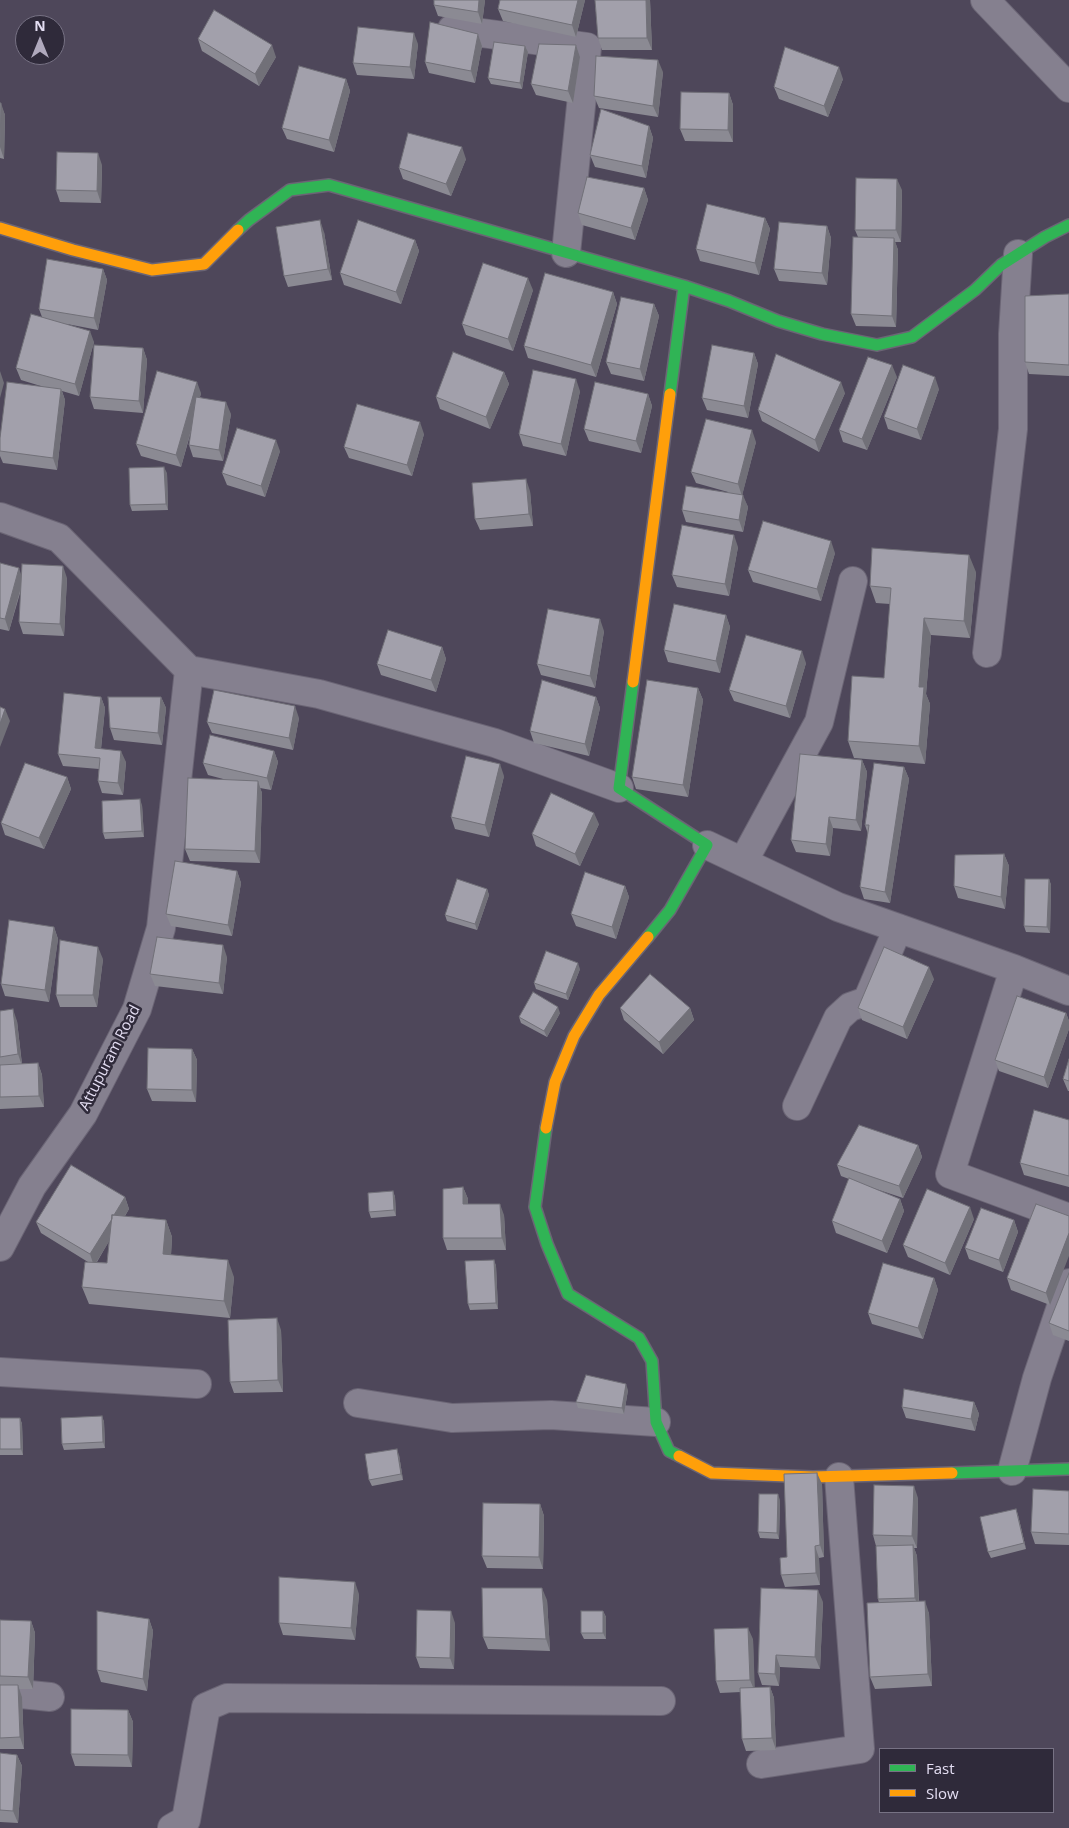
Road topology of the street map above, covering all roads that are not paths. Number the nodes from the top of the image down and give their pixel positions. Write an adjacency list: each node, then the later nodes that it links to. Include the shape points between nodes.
1 (985, 0): 3 (street)
2 (452, 29): 6 (street, via 587,47)
3 (1069, 88)
4 (1069, 225): 7 (street)
5 (0, 228): 6 (street, via 152,270 204,264 249,220 290,190 329,185)
6 (566, 253): 8 (street)
7 (1018, 254): 8 (street, via 912,337 877,345 804,329); 11 (street, via 1013,334 1013,429)
8 (684, 286): 13 (street)
9 (0, 517): 12 (street, via 59,538)
10 (853, 581): 15 (street, via 819,722)
11 (987, 653)
12 (189, 670): 13 (street, via 328,697 495,743); 21 (street, Attupuram Road, via 161,928 137,1009 83,1114 32,1186)
13 (619, 788): 14 (street)
14 (707, 845): 15 (street); 26 (street, via 670,910 599,995 574,1036 555,1082 535,1207 568,1294 639,1338 644,1346 652,1362)
15 (743, 862): 16 (street, via 838,907)
16 (898, 928): 17 (street); 19 (street, via 867,1001 850,1006 838,1018)
17 (1014, 969): 18 (street); 20 (street, via 950,1174)
18 (1069, 991)
19 (797, 1106)
20 (1069, 1218)
21 (0, 1247)
22 (1069, 1283): 28 (street, via 1037,1378)
23 (0, 1372): 24 (street)
24 (197, 1384)
25 (358, 1403): 26 (street, via 452,1418 551,1415)
26 (656, 1422): 29 (street, via 669,1451 712,1473)
27 (1069, 1469): 28 (street)
28 (1012, 1471): 29 (street)
29 (839, 1477): 33 (street, via 860,1749)
30 (0, 1692): 31 (street)
31 (50, 1697)
32 (661, 1701): 34 (street, via 227,1698 206,1707 186,1820)
33 (761, 1764)
34 (172, 1828)

